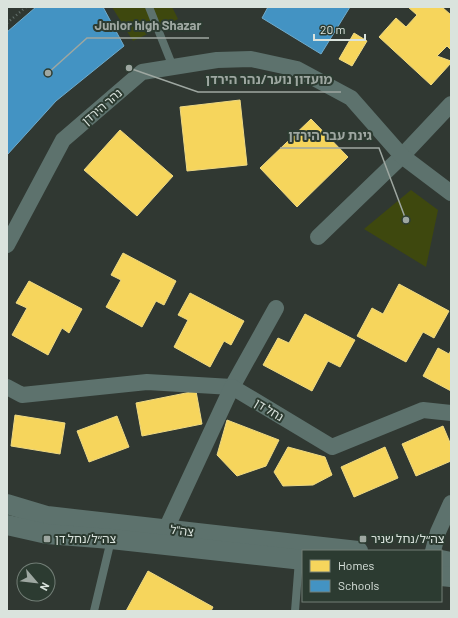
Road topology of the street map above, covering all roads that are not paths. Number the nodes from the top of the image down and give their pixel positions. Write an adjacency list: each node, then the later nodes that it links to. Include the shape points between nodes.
1 (149, 7): 2 (lane)
2 (173, 67): 4 (street, נהר הירדן, via 218,60 251,59 297,69 351,98); 7 (street, נהר הירדן, via 142,72 64,140)
3 (451, 104): 4 (street)
4 (402, 156): 5 (street, נהר הירדן); 6 (street)
5 (451, 193)
6 (318, 237)
7 (7, 245)
8 (276, 308): 10 (street)
9 (7, 387): 10 (street, via 22,395 147,382)
10 (232, 387): 11 (street, נחל דן, via 332,447 423,410); 15 (street)
11 (451, 413)
12 (451, 503): 18 (street, via 438,532)
13 (7, 504): 15 (street, צה"ל, via 47,516)
14 (7, 525): 16 (street, צה"ל, via 47,534)
15 (166, 529): 17 (street, צה"ל)
16 (111, 539): 19 (street, צה"ל); 20 (lane)
17 (349, 550)
18 (434, 550)
19 (301, 560): 21 (lane)
20 (94, 611)
21 (295, 611)

